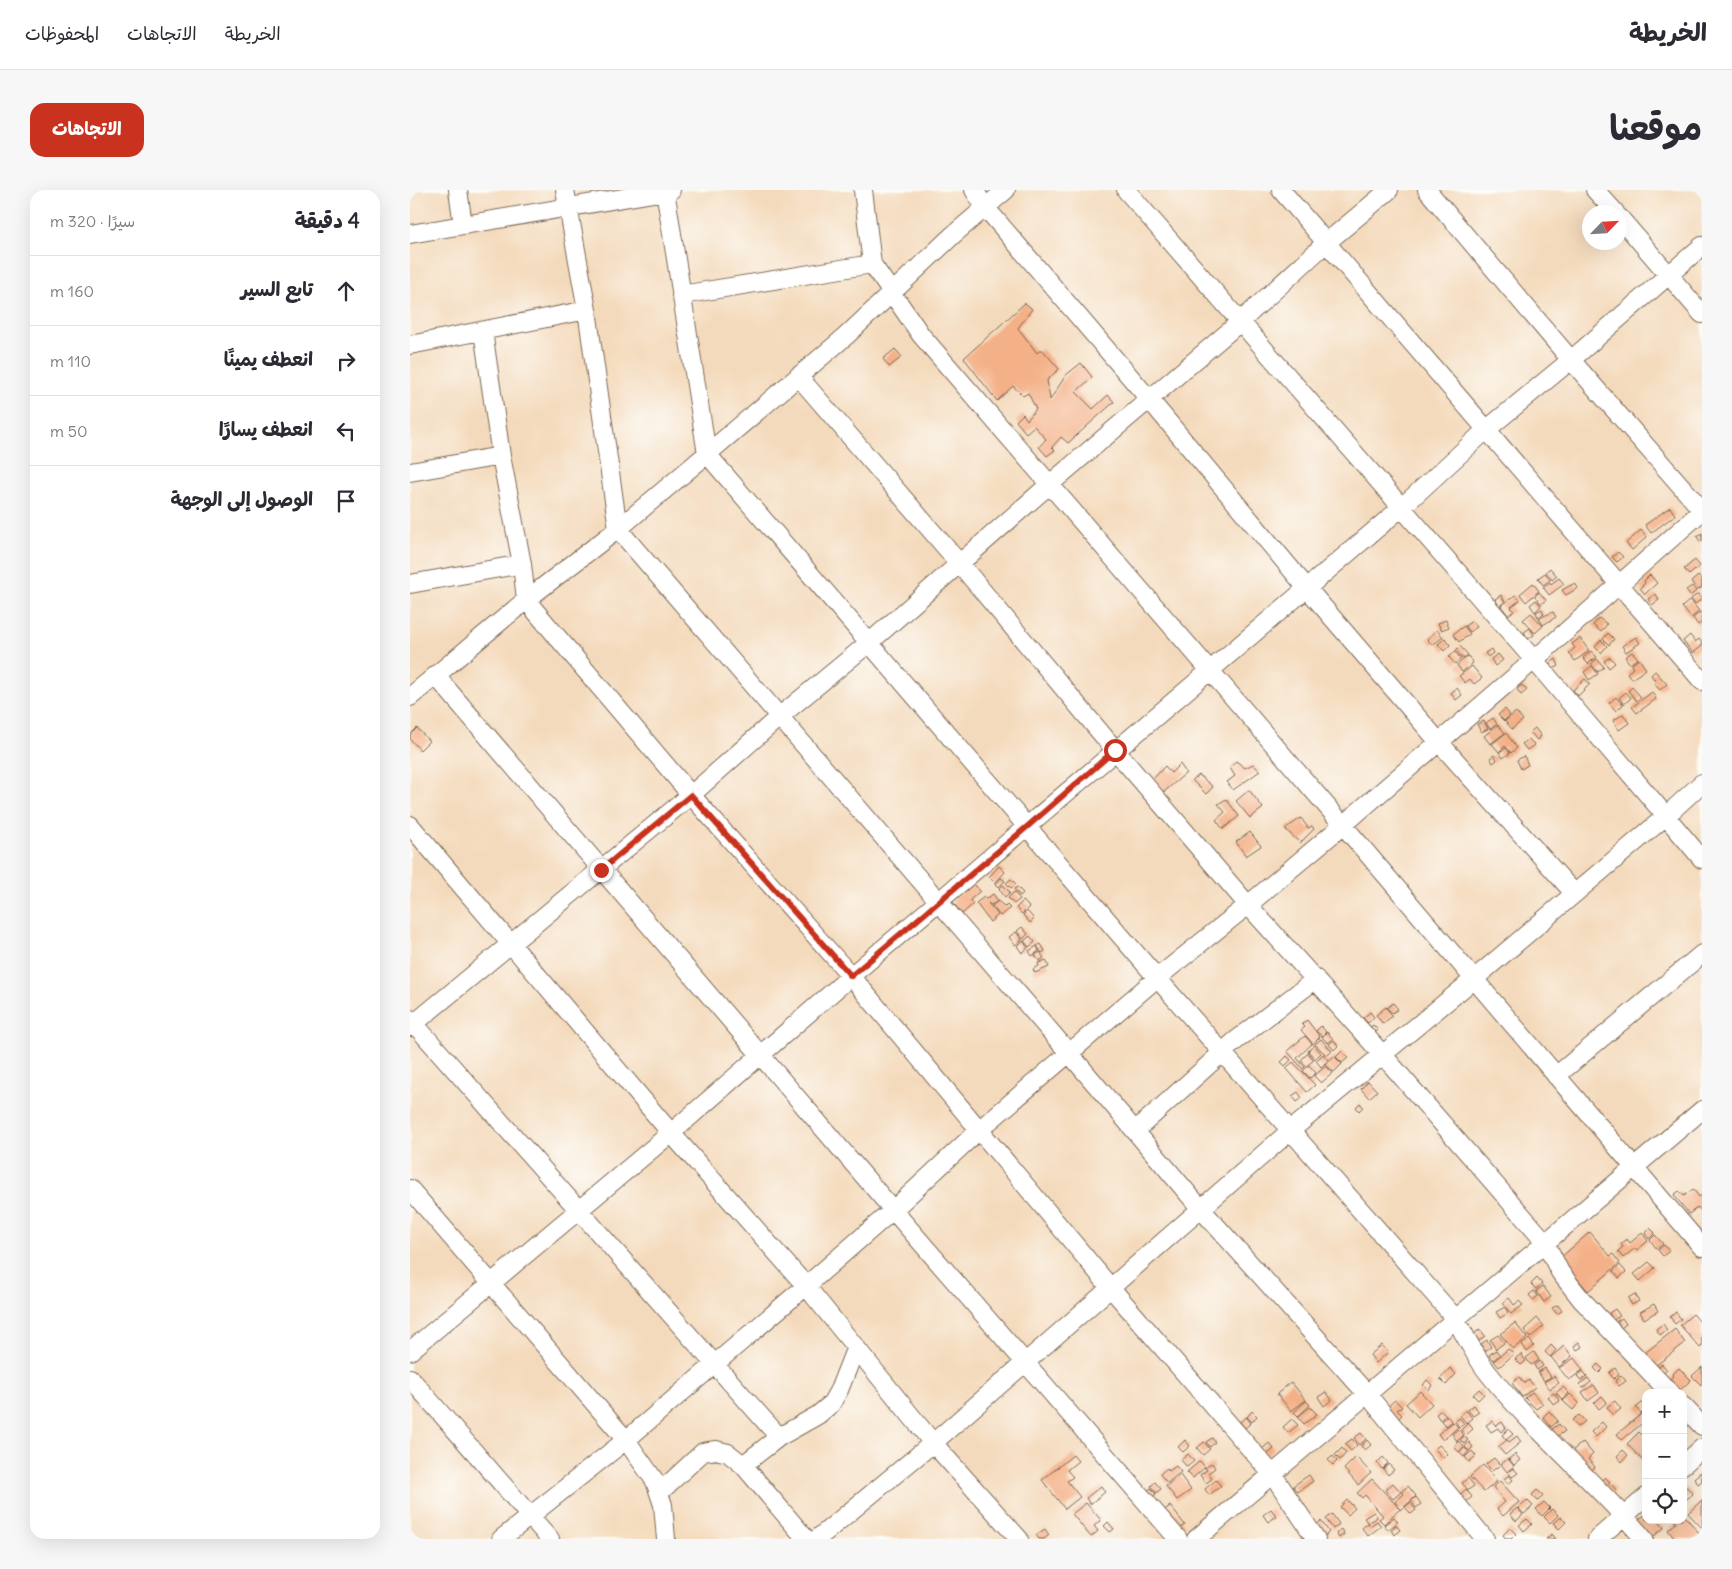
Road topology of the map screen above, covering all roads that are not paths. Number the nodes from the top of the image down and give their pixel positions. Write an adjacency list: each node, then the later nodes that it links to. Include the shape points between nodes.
1 (458, 190): 15 (street)
2 (565, 190): 14 (street)
3 (667, 190): 14 (street); 23 (street)
4 (863, 190): 20 (street)
5 (974, 190): 13 (street)
6 (1006, 190): 13 (street)
7 (1126, 190): 26 (street)
8 (1281, 190): 18 (street)
9 (1389, 190): 18 (street)
10 (1427, 190): 29 (street)
11 (1595, 190): 12 (street)
12 (1609, 205)
13 (985, 207): 22 (street); 31 (street)
14 (568, 208): 15 (street); 24 (street)
15 (463, 225): 17 (street)
16 (1627, 226): 21 (street)
17 (410, 234)
18 (1326, 243): 26 (street); 32 (street)
19 (1702, 246): 21 (street)
20 (872, 264): 22 (street); 23 (street)
21 (1669, 276): 25 (street); 29 (street)
22 (891, 293): 30 (street); 36 (street, via 921,335)
23 (681, 295): 33 (street)
24 (587, 310): 27 (street); 39 (street)
25 (1702, 314)
26 (1240, 322): 31 (street); 37 (street)
27 (483, 331): 28 (street); 34 (street)
28 (410, 345)
29 (1571, 360): 32 (street); 38 (street)
30 (798, 376): 33 (street); 41 (street)
31 (1149, 399): 36 (street); 44 (street)
32 (1486, 430): 37 (street); 43 (street)
33 (707, 454): 39 (street); 46 (street)
34 (501, 456): 35 (street); 40 (street)
35 (410, 471)
36 (1050, 484): 41 (street); 48 (street)
37 (1401, 508): 44 (street); 47 (street)
38 (1702, 511): 43 (street)
39 (618, 529): 45 (street); 52 (street)
40 (522, 564): 42 (street); 45 (street)
41 (960, 564): 46 (street); 54 (street)
42 (410, 584)
43 (1618, 585): 47 (street); 50 (street)
44 (1306, 587): 48 (street); 53 (street)
45 (526, 600): 49 (street); 56 (street)
46 (870, 642): 52 (street); 60 (street)
47 (1534, 660): 53 (street); 57 (street)
48 (1210, 671): 54 (street); 59 (street)
49 (436, 676): 51 (street); 62 (street)
50 (1702, 681)
51 (410, 698)
52 (779, 716): 56 (street); 64 (street)
53 (1438, 742): 59 (street); 63 (street)
54 (1115, 750): 60 (street); 65 (street)
55 (1702, 783): 57 (street)
56 (691, 795): 62 (street); 68 (street)
57 (1666, 816): 61 (street); 63 (street)
58 (410, 825): 66 (street)
59 (1343, 825): 65 (street); 71 (street)
60 (1028, 826): 64 (street); 69 (street)
61 (1702, 859)
62 (601, 870): 66 (street); 76 (street)
63 (1574, 893): 71 (street)
64 (939, 902): 68 (street); 74 (street)
65 (1248, 905): 69 (street); 70 (street)
66 (512, 943): 72 (street); 82 (street)
67 (1702, 954): 77 (street)
68 (851, 976): 76 (street); 79 (street)
69 (1157, 978): 73 (street); 74 (street)
70 (1316, 979): 73 (street); 75 (street)
71 (1474, 979): 75 (street); 77 (street)
72 (411, 1023): 87 (street)
73 (1222, 1052): 80 (street); 81 (street)
74 (1069, 1053): 79 (street); 80 (street)
75 (1382, 1054): 81 (street); 88 (street)
76 (761, 1055): 82 (street); 86 (street)
77 (1556, 1076): 83 (street)
78 (1702, 1110): 83 (street)
79 (979, 1130): 86 (street); 92 (street)
80 (1135, 1131): 85 (street)
81 (1290, 1131): 85 (street); 93 (street)
82 (671, 1133): 87 (street); 91 (street)
83 (1634, 1168): 88 (street); 89 (street)
84 (410, 1189): 90 (street)
85 (1201, 1209): 92 (street); 100 (street)
86 (893, 1210): 91 (street); 96 (street)
87 (578, 1212): 90 (street); 97 (street)
88 (1545, 1242): 93 (street); 99 (street, via 1560,1272 1581,1299)
89 (1702, 1247)
90 (491, 1282): 95 (street); 104 (street)
91 (806, 1286): 94 (street); 97 (street)
92 (1110, 1287): 96 (street); 109 (street)
93 (1455, 1318): 100 (street); 113 (street, via 1487,1372 1512,1402)
94 (856, 1347): 103 (street, via 831,1404); 105 (street)
95 (410, 1351)
96 (1024, 1362): 105 (street); 120 (street)
97 (715, 1364): 103 (street); 104 (street)
98 (410, 1378): 112 (street)
99 (1666, 1389)
100 (1367, 1394): 109 (street); 123 (street)
101 (1687, 1410): 102 (street)
102 (1702, 1426)
103 (779, 1437): 108 (street)
104 (626, 1440): 110 (street, via 656,1481); 112 (street)
105 (933, 1443): 118 (street); 119 (street)
106 (1702, 1448): 107 (street)
107 (1687, 1461)
108 (743, 1465): 110 (street, via 728,1453 707,1450); 117 (street)
109 (1273, 1474): 121 (street); 122 (street)
110 (660, 1492): 116 (street)
111 (1642, 1500): 113 (street)
112 (530, 1515): 114 (street); 115 (street)
113 (1624, 1516): 124 (street); 125 (street)
114 (501, 1539)
115 (550, 1539)
116 (666, 1539)
117 (806, 1539)
118 (817, 1539)
119 (1019, 1539)
120 (1178, 1539)
121 (1196, 1539)
122 (1316, 1539)
123 (1485, 1539)
124 (1597, 1539)
125 (1644, 1539)

